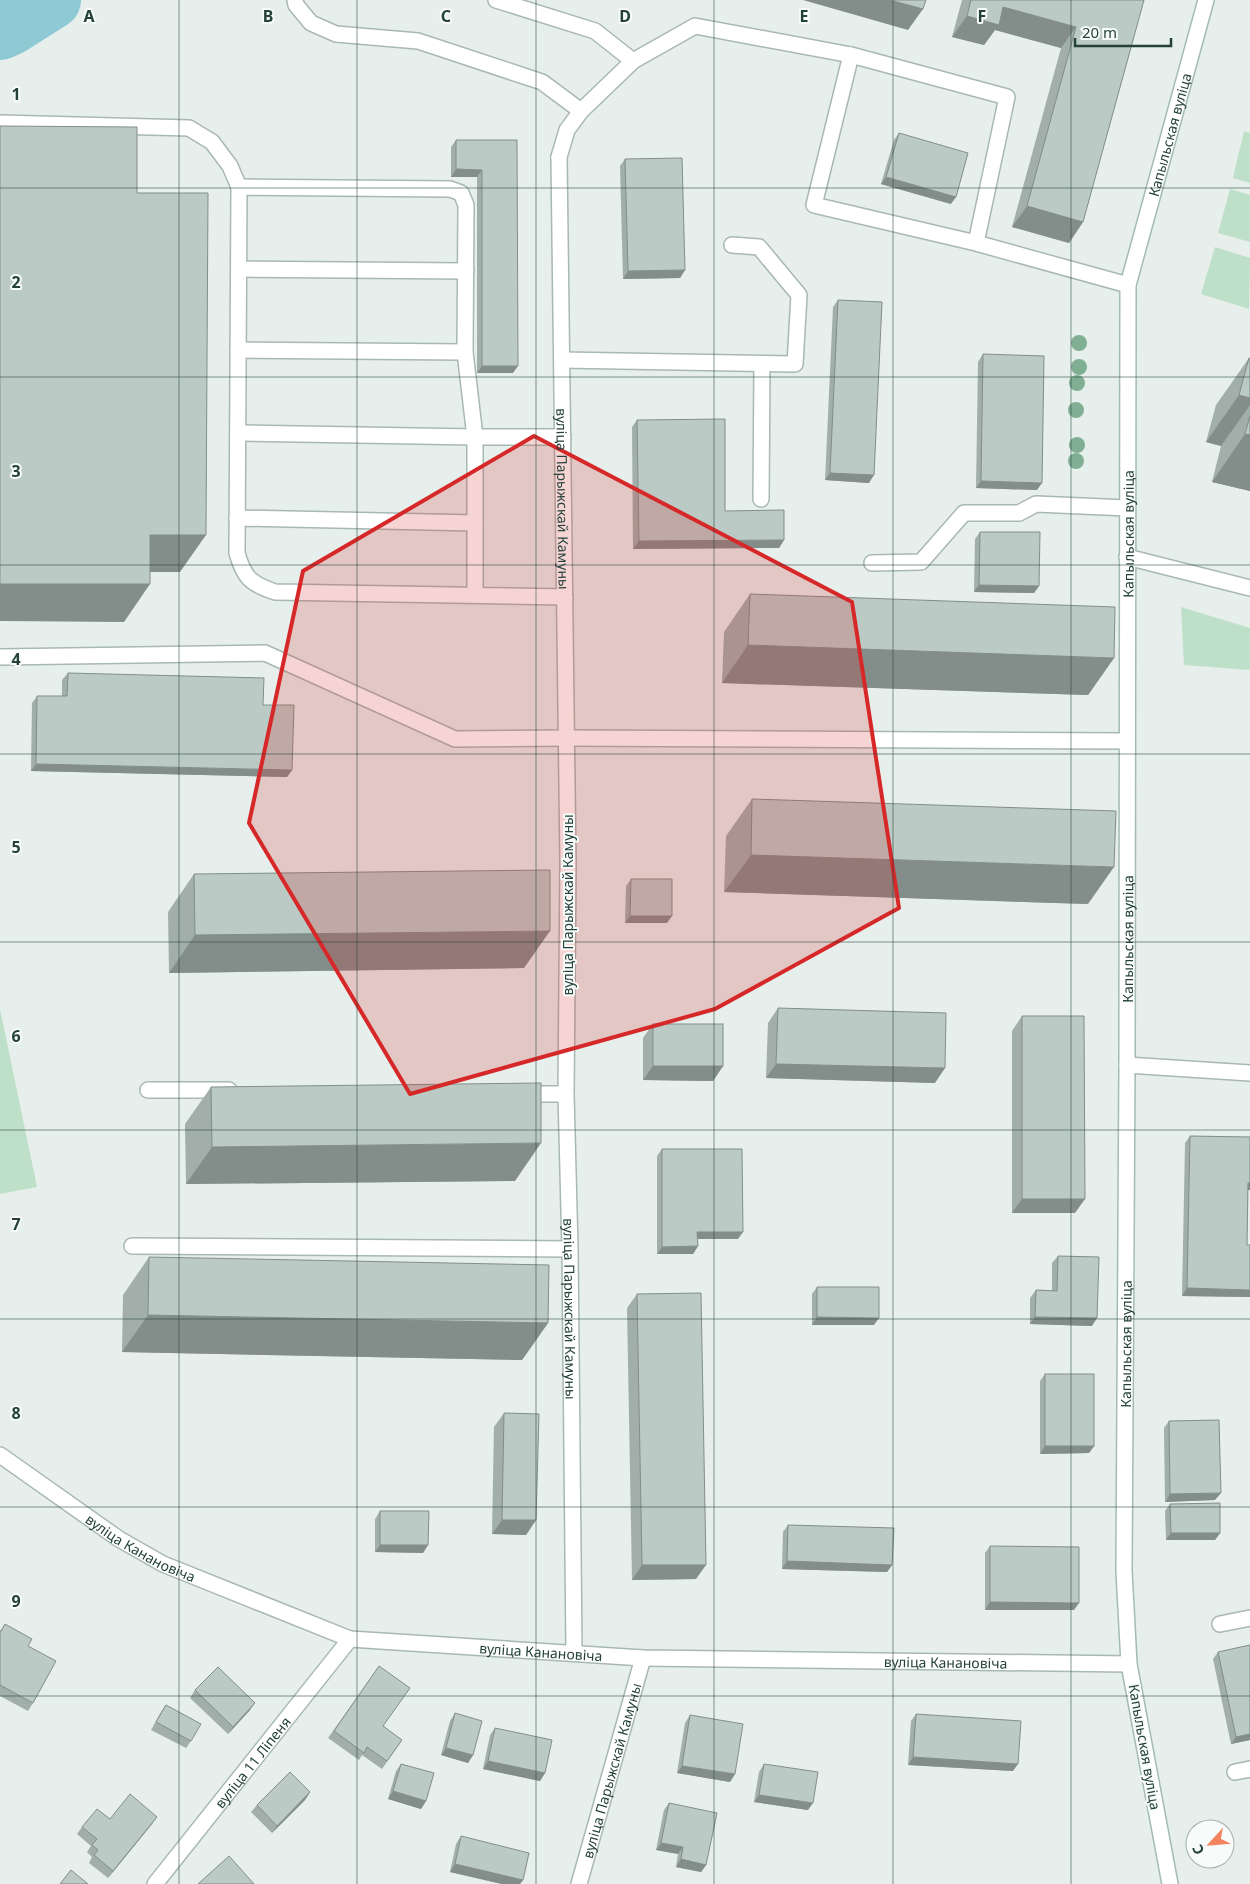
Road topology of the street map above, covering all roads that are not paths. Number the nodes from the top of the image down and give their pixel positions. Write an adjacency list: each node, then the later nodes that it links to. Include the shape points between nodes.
1 (295, 0): 6 (street, via 310,23 336,34 418,42 542,82)
2 (496, 0): 5 (street, via 595,32)
3 (1206, 0): 13 (street, Капыльская вуліца)
4 (850, 55): 5 (street, вуліца Парыжскай Камуны, via 696,26); 9 (street, вуліца Парыжскай Камуны, via 1006,97); 9 (street, via 814,205)
5 (633, 61): 6 (street, вуліца Парыжскай Камуны)
6 (581, 110): 16 (street, вуліца Парыжскай Камуны, via 567,130 558,157)
7 (0, 123): 8 (street, via 189,128 212,142 230,166)
8 (239, 187): 11 (street); 12 (street, via 450,189 461,193 466,205)
9 (976, 243): 13 (street)
10 (732, 246): 17 (street, via 759,247 799,295 795,364)
11 (239, 269): 12 (street); 14 (street)
12 (466, 270): 15 (street)
13 (1128, 285): 22 (street, Капыльская вуліца)
14 (238, 350): 15 (street); 18 (street)
15 (465, 352): 19 (street)
16 (562, 360): 17 (street); 20 (street, вуліца Парыжскай Камуны)
17 (762, 364): 21 (street)
18 (238, 432): 19 (street); 23 (street)
19 (475, 437): 20 (street); 24 (street)
20 (563, 437): 29 (street, вуліца Парыжскай Камуны)
21 (761, 499)
22 (1127, 508): 25 (street, Капыльская вуліца); 26 (street, via 1036,504 1019,513 964,513 921,562)
23 (237, 518): 24 (street); 28 (street, via 237,553 242,571 256,586 275,592)
24 (475, 523): 28 (street)
25 (1127, 557): 27 (street); 32 (street, Капыльская вуліца)
26 (872, 563)
27 (1250, 588)
28 (475, 595): 29 (street)
29 (565, 596): 31 (street, вуліца Парыжскай Камуны)
30 (0, 657): 31 (street, via 265,653 455,739)
31 (566, 738): 32 (street); 38 (street, вуліца Парыжскай Камуны)
32 (1126, 742): 33 (street, Капыльская вуліца)
33 (1127, 1064): 34 (street); 47 (street, Капыльская вуліца, via 1124,1571)
34 (1250, 1073)
35 (148, 1090): 36 (street)
36 (248, 1091)
37 (506, 1093): 38 (street)
38 (566, 1094): 40 (street, вуліца Парыжскай Камуны)
39 (132, 1246): 40 (street)
40 (570, 1249): 45 (street, вуліца Парыжскай Камуны)
41 (0, 1455): 44 (street, вуліца Канановіча, via 119,1539 163,1564)
42 (1250, 1618): 43 (street)
43 (1220, 1624)
44 (350, 1639): 45 (street, вуліца Канановіча); 50 (street, вуліца 11 Ліпеня)
45 (574, 1652): 46 (street, вуліца Канановіча)
46 (643, 1658): 47 (street, вуліца Канановіча); 51 (street, вуліца Парыжскай Камуны)
47 (1130, 1664): 52 (street, Капыльская вуліца)
48 (1250, 1769): 49 (street)
49 (1235, 1772)
50 (155, 1884)
51 (579, 1884)
52 (1170, 1884)

